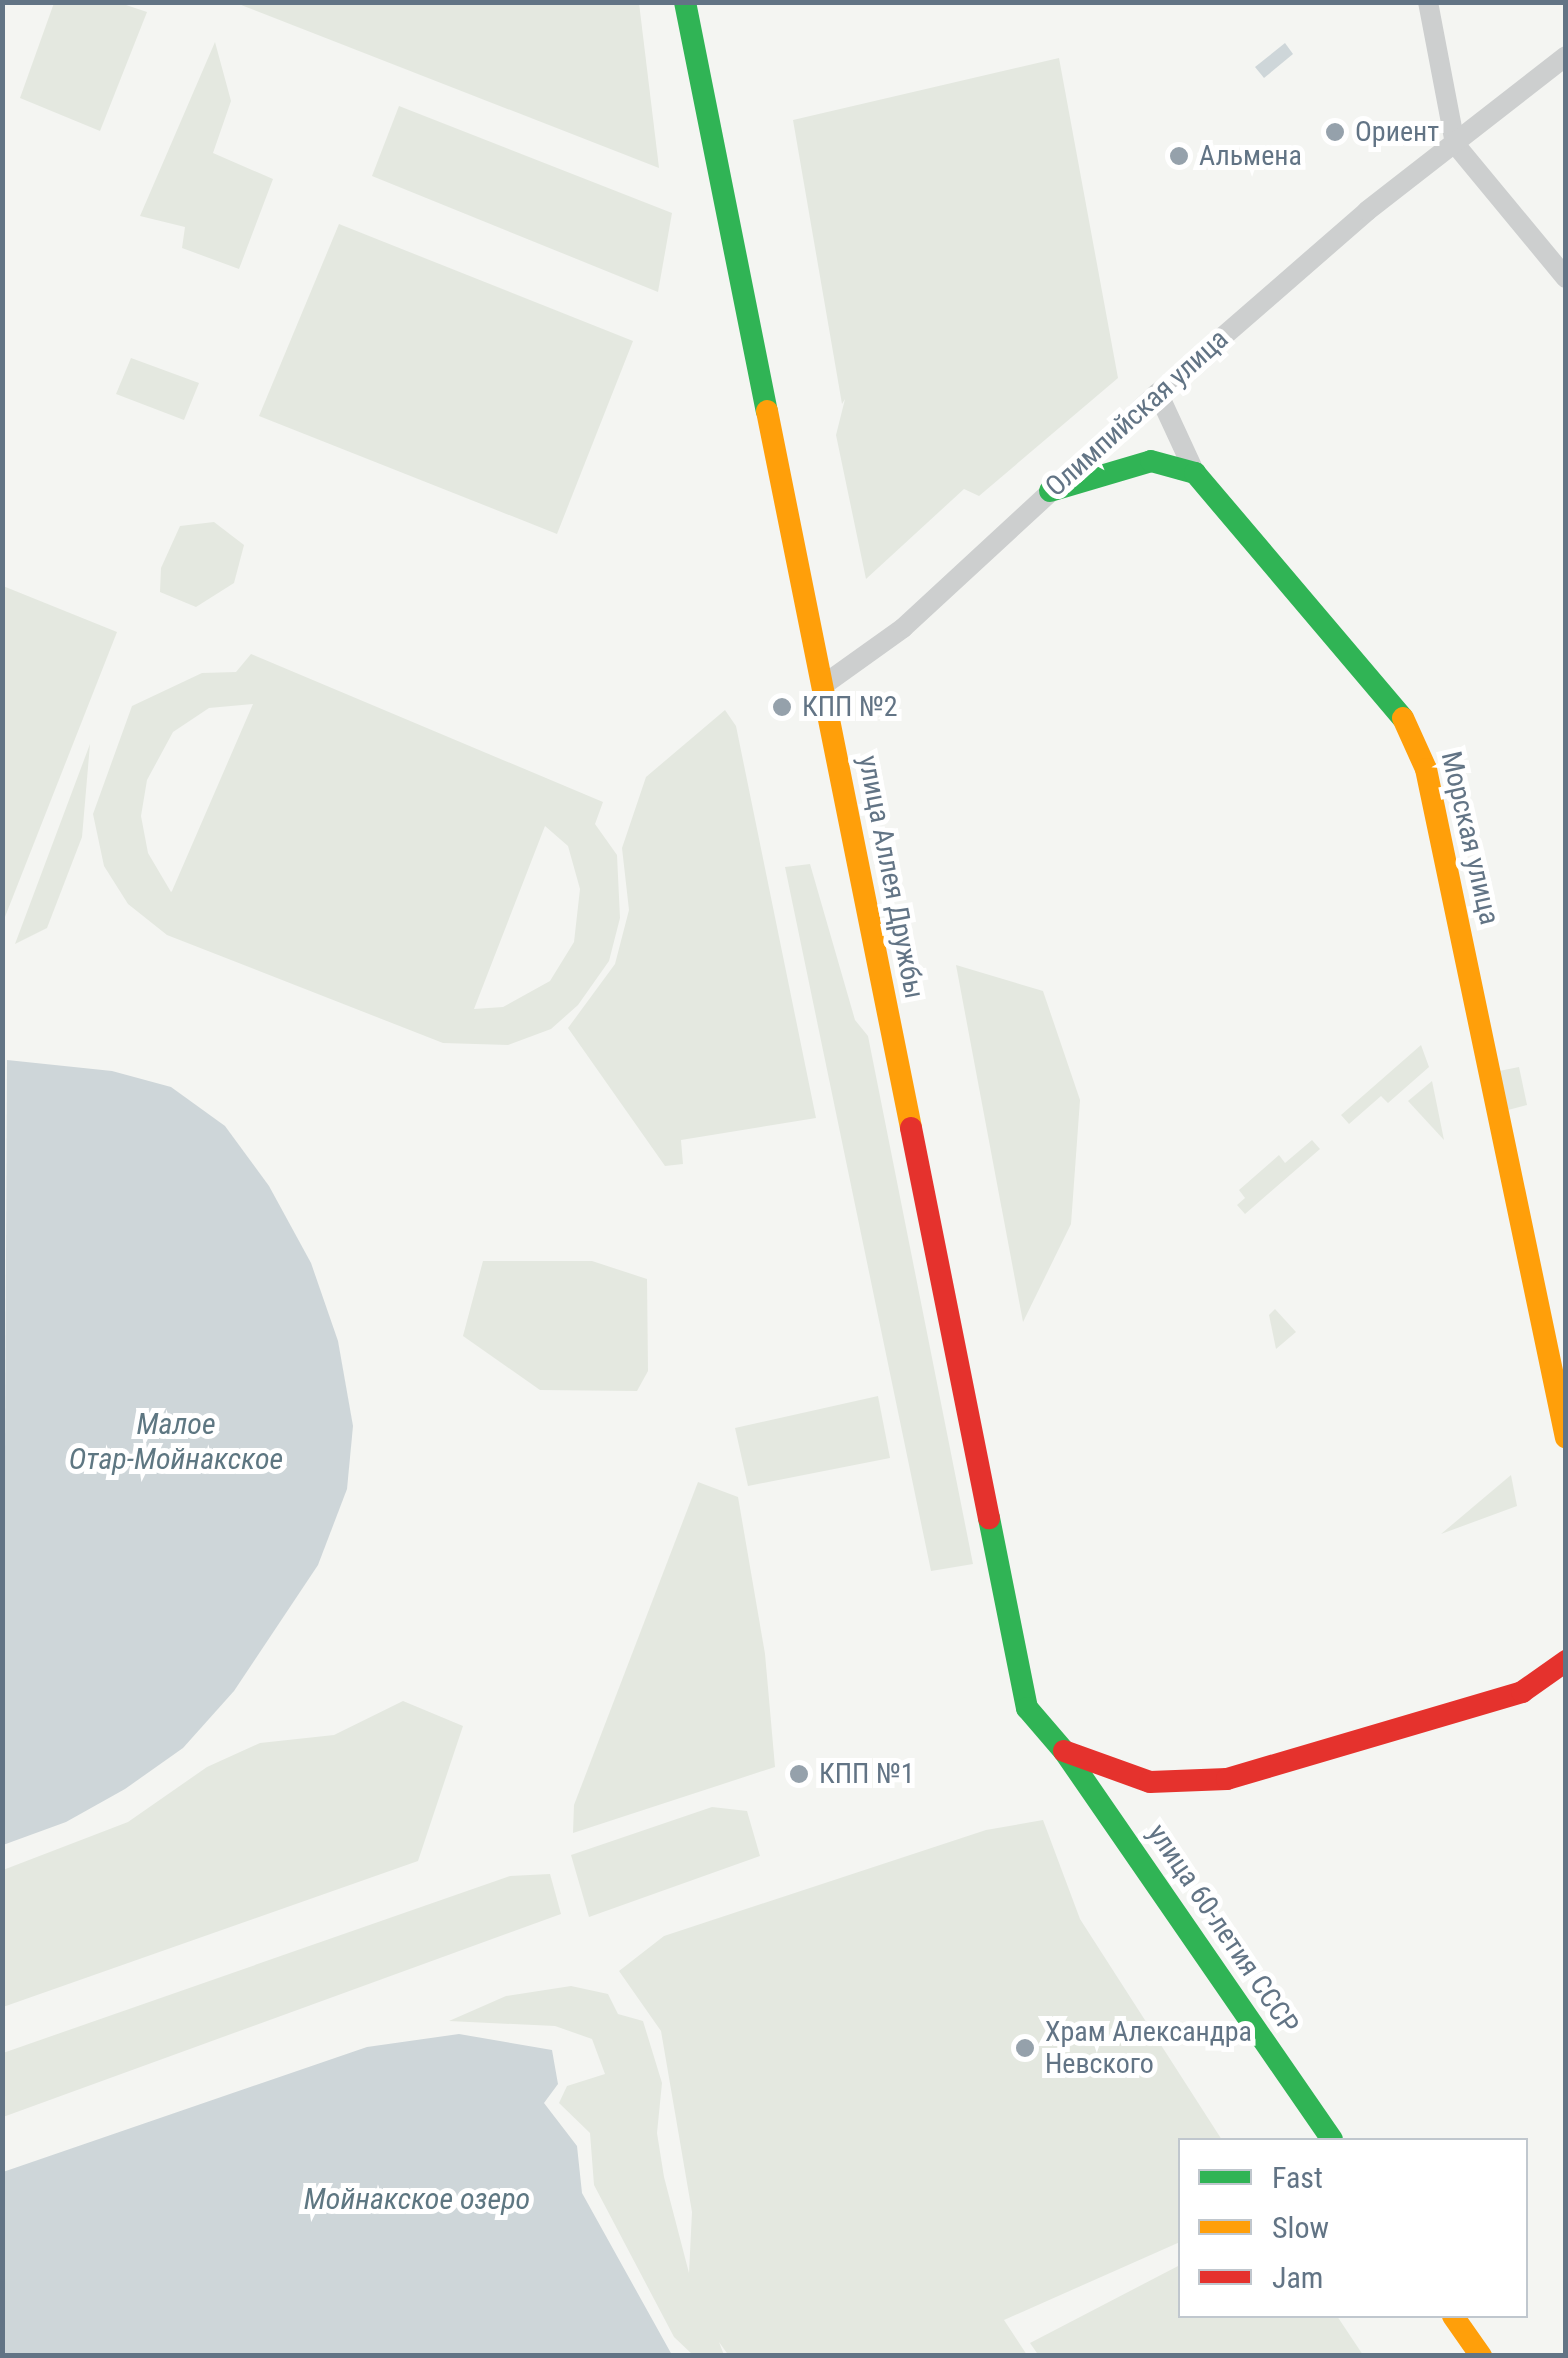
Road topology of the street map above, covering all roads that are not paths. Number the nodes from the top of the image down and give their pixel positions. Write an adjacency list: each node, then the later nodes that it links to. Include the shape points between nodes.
1 (685, 2): 9 (main road, улица Аллея Дружбы)
2 (1428, 2): 4 (street)
3 (1566, 56): 4 (street, Олимпийская улица)
4 (1455, 144): 5 (street); 6 (street, Олимпийская улица, via 1367,211)
5 (1566, 278)
6 (1158, 393): 7 (street); 8 (street, Олимпийская улица)
7 (1195, 473): 8 (main road, via 1152,460); 10 (main road, Морская улица, via 1405,720 1418,746)
8 (1050, 491): 9 (street, Олимпийская улица, via 903,628)
9 (822, 686): 12 (main road, улица Аллея Дружбы, via 1027,1708)
10 (1566, 1438)
11 (1566, 1662): 12 (main road, via 1522,1692 1227,1779 1150,1782)
12 (1064, 1752): 13 (main road, улица 60-летия СССР)
13 (1331, 2138)
14 (1454, 2318): 15 (main road)
15 (1480, 2356)

